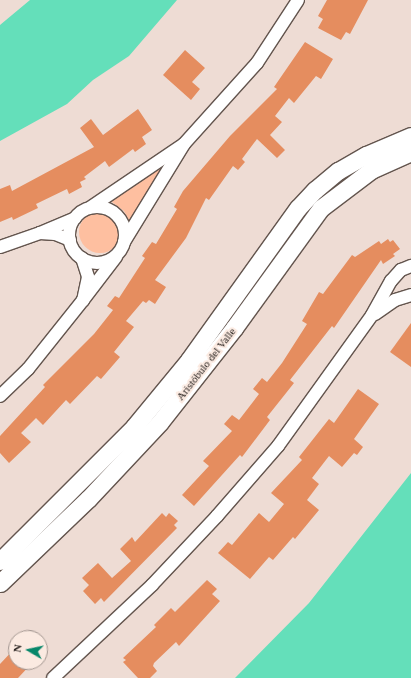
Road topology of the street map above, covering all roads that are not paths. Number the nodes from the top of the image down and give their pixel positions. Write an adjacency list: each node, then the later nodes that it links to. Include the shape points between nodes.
1 (298, 0): 3 (street, via 257,63)
2 (411, 136): 18 (street, Aristóbulo del Valle, via 366,155 338,171 315,190 298,208 189,360 134,427)
3 (184, 144): 5 (street); 9 (street)
4 (411, 152): 19 (street, Aristóbulo del Valle, via 371,170 321,208 234,328 160,422 88,499)
5 (91, 207): 6 (street); 9 (street, via 101,207 118,215 123,223)
6 (75, 218): 7 (street); 8 (street, via 69,232)
7 (40, 233): 8 (street, via 55,234); 10 (street)
8 (70, 240): 12 (street, via 72,247)
9 (124, 242): 11 (street)
10 (0, 247)
11 (118, 253): 12 (street, via 105,262 97,263); 15 (street)
12 (82, 258): 15 (street, via 88,277)
13 (411, 266): 16 (street, via 400,270 391,281)
14 (411, 295): 16 (street, via 395,300)
15 (83, 300): 17 (street, via 28,369)
16 (372, 315): 20 (street, via 278,446 217,516 152,585)
17 (0, 396)
18 (0, 561)
19 (0, 583)
20 (53, 678)

